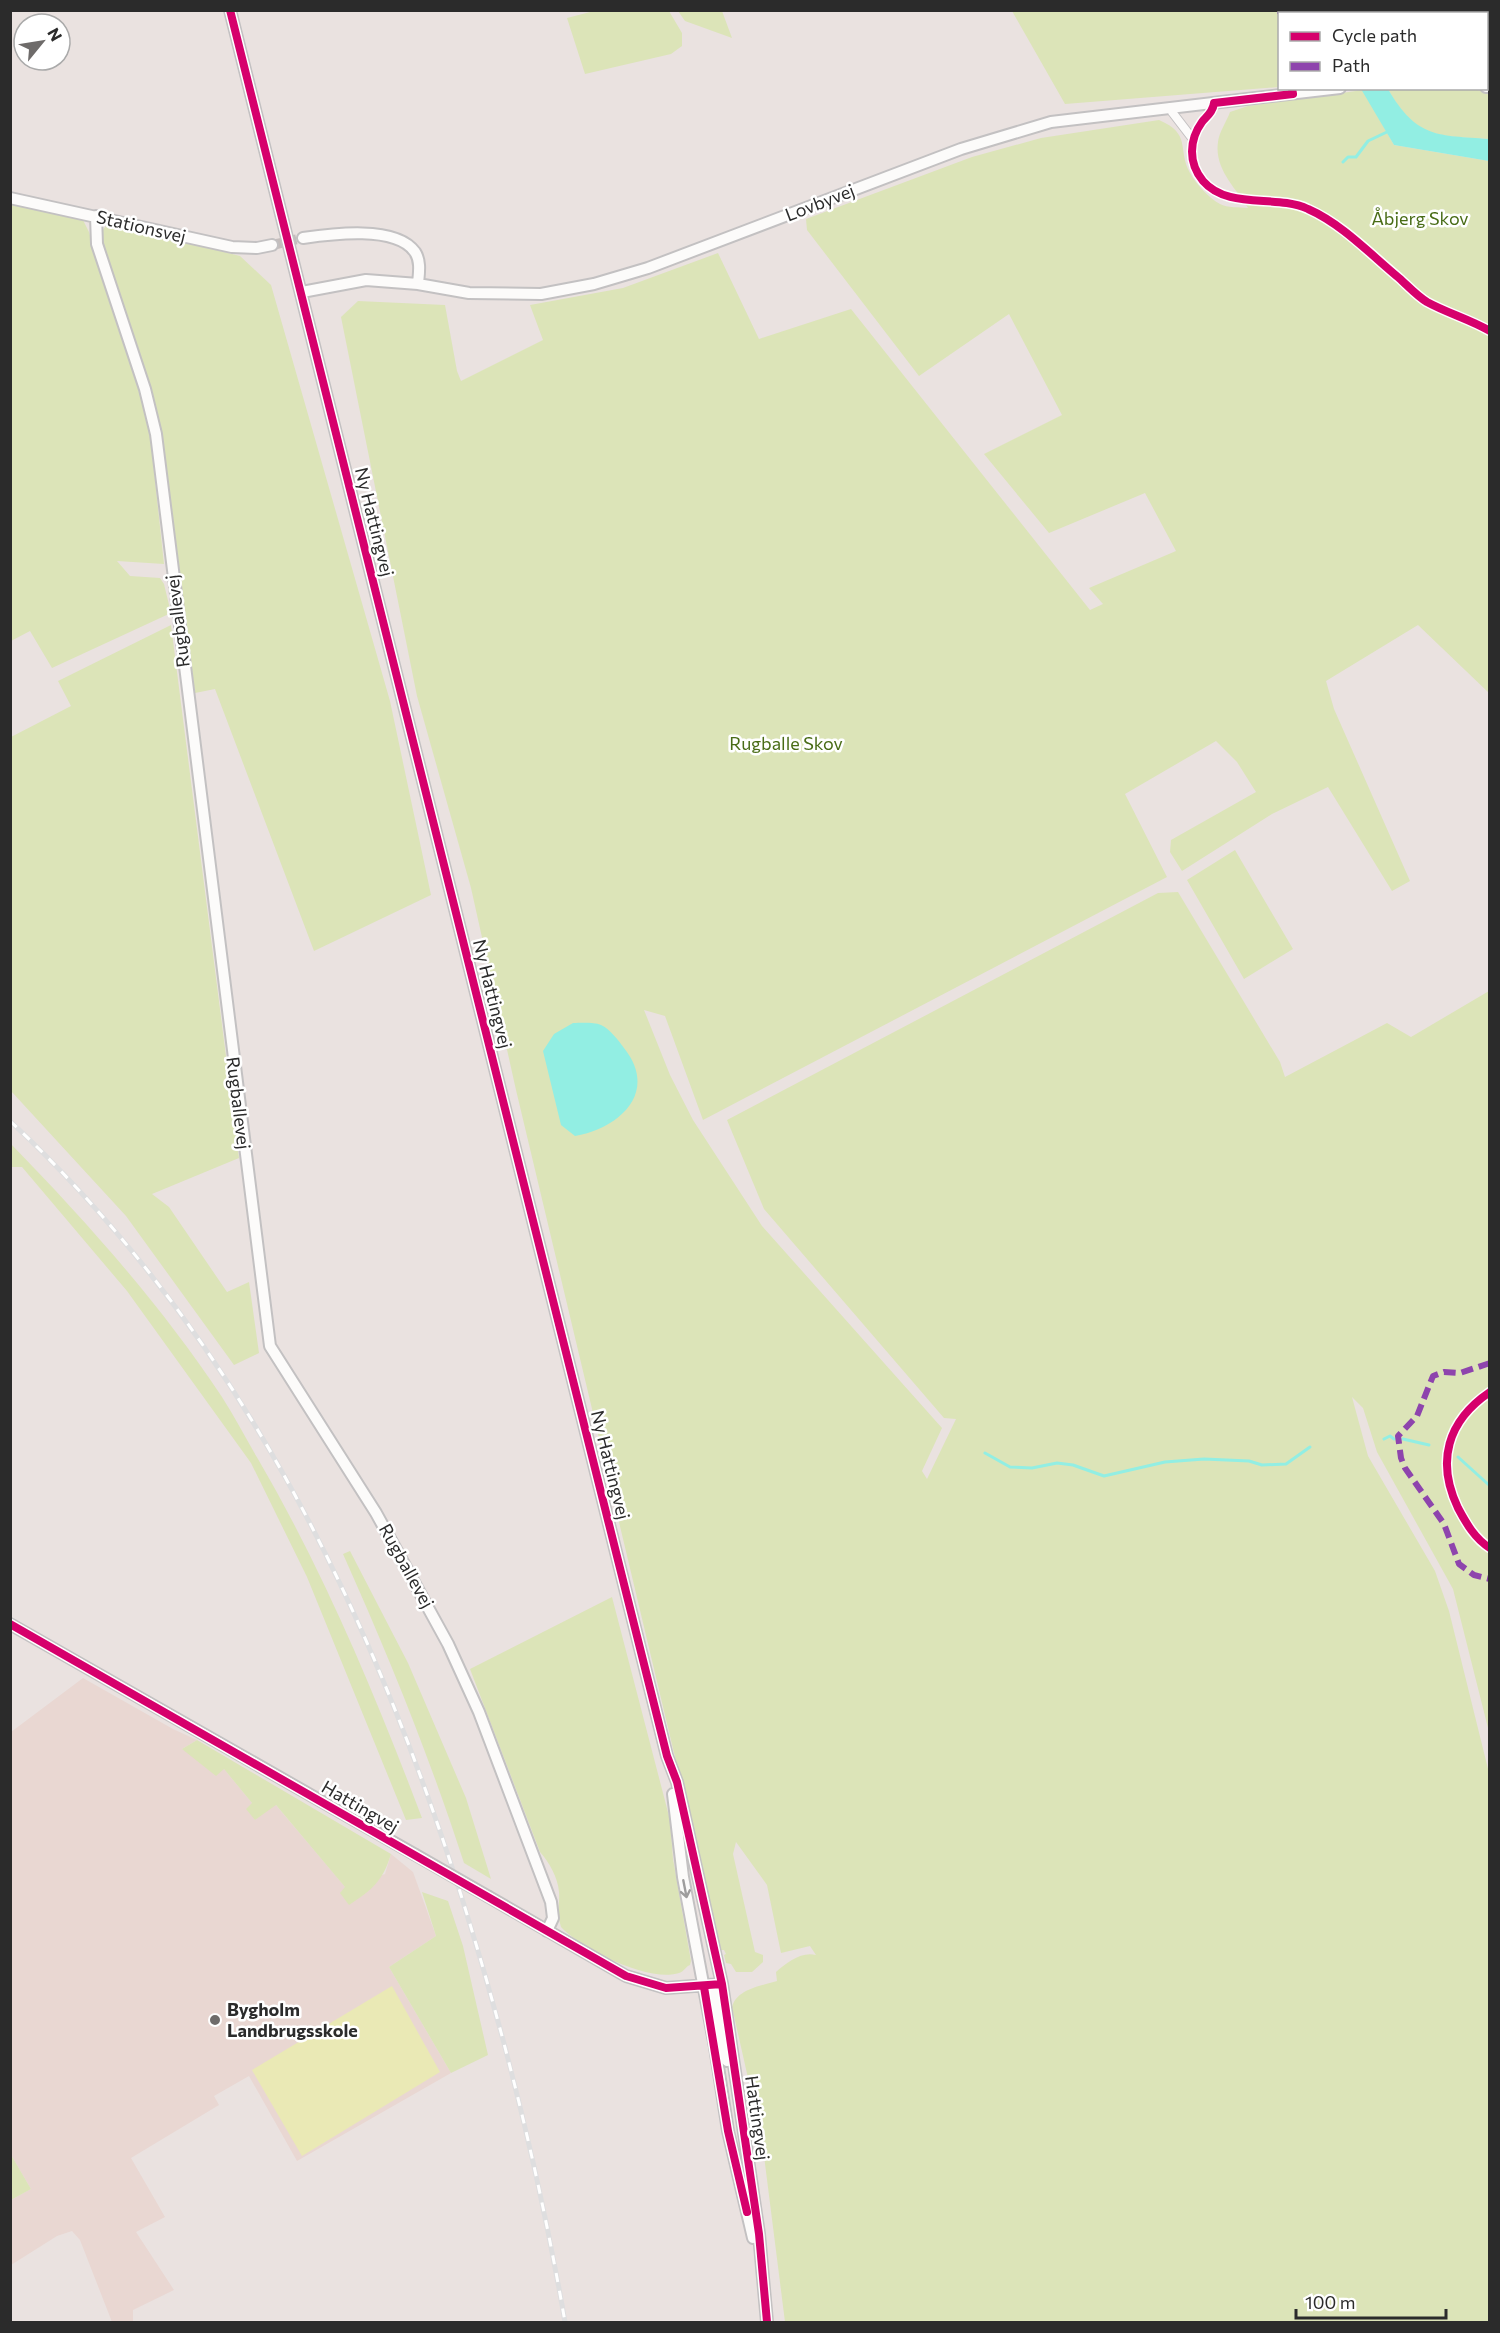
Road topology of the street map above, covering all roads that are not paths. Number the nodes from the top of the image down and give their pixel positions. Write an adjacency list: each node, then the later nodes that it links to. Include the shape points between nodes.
1 (230, 10): 11 (street, Ny Hattingvej)
2 (1323, 90): 3 (street, Lovbyvej)
3 (1214, 103): 4 (street, Lovbyvej); 5 (street)
4 (1171, 107): 5 (street); 10 (street, Lovbyvej, via 1051,122 1012,132 648,268 594,284 541,294 469,293)
5 (1192, 138): 12 (street, via 1197,171 1212,189 1232,197 1307,208 1333,223 1426,301)
6 (10, 198): 7 (street, Stationsvej)
7 (96, 216): 9 (street, Stationsvej, via 232,247); 17 (street, Rugballevej, via 97,244 156,434 270,1346 376,1513 448,1644 479,1712 551,1902 553,1918)
8 (303, 238): 10 (street, via 338,233 402,240 415,252 420,265)
9 (272, 245)
10 (418, 284): 11 (street, Lovbyvej, via 366,280)
11 (302, 292): 16 (street, Ny Hattingvej)
12 (1490, 331)
13 (1490, 1392): 14 (street, via 1460,1418 1449,1442 1447,1473 1465,1522)
14 (1490, 1548)
15 (10, 1624): 17 (street, Hattingvej, bridge)
16 (667, 1756): 18 (street, Ny Hattingvej, via 681,1798); 19 (street, Hattingvej, one-way to 19, via 682,1877)
17 (547, 1931): 19 (street, Hattingvej, via 626,1976 666,1988)
18 (722, 1984): 19 (street, Hattingvej); 20 (street, Hattingvej)
19 (704, 1987): 20 (street, via 716,1998 732,2089); 21 (street, Hattingvej, via 728,2131)
20 (744, 2125): 21 (street, Hattingvej)
21 (761, 2274): 22 (street, Hattingvej)
22 (767, 2322)

